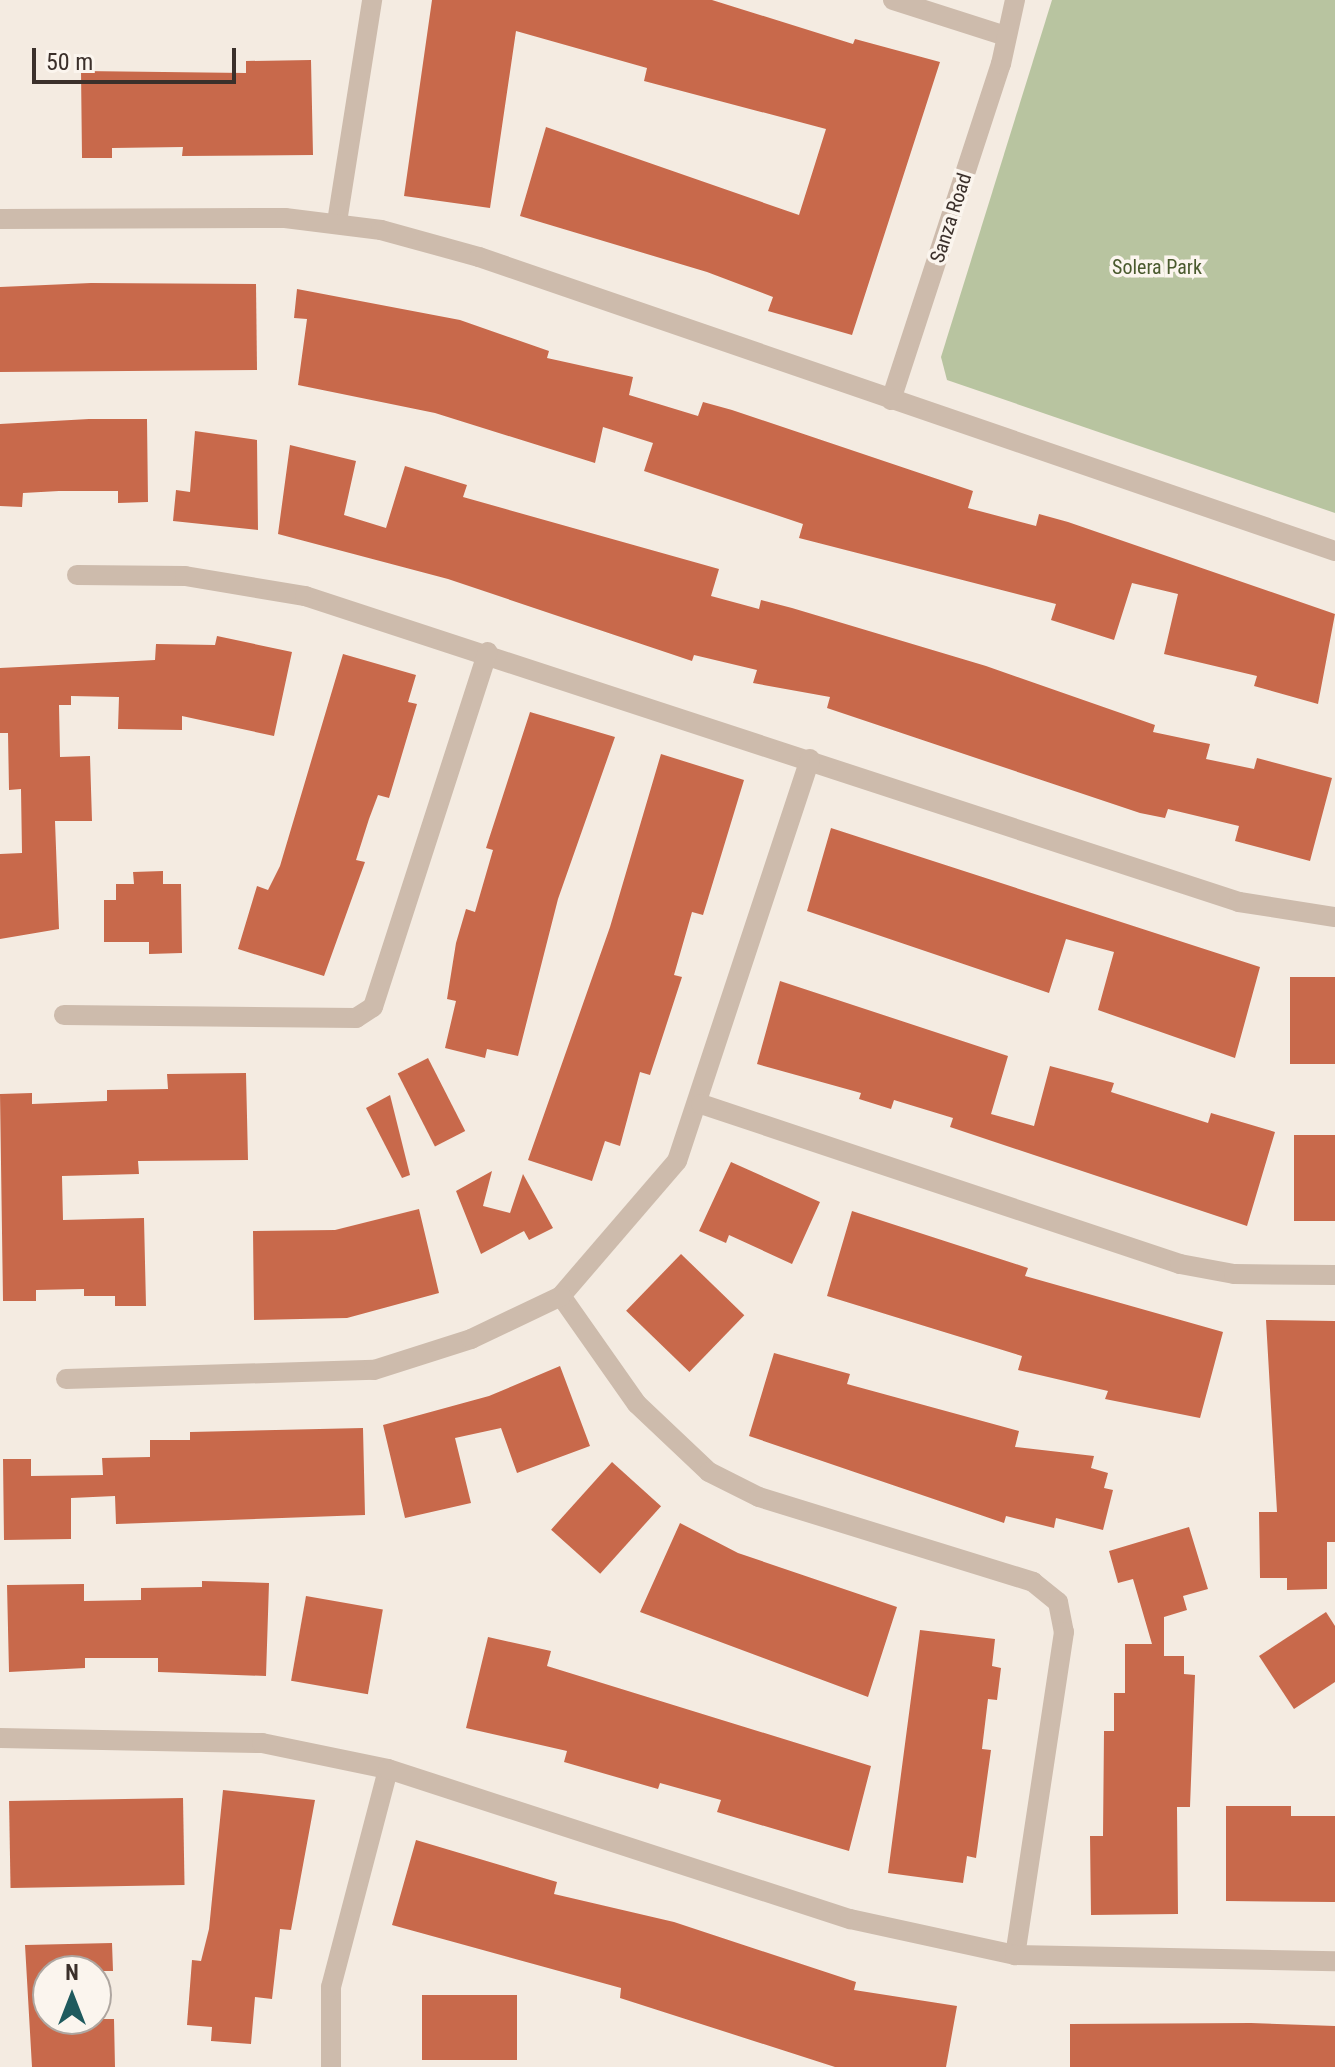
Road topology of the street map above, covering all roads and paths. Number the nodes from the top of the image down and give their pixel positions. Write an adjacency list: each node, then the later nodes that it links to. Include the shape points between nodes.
1 (372, 0): 6 (street)
2 (893, 0): 4 (street)
3 (1015, 0): 4 (street, Sanza Road)
4 (1006, 36): 7 (street, Sanza Road)
5 (0, 219): 6 (street)
6 (337, 222): 7 (street, via 479,257)
7 (891, 400): 8 (street)
8 (1335, 551)
9 (77, 575): 10 (street, via 185,576 292,593)
10 (488, 652): 11 (street); 13 (street, via 373,1007 356,1018)
11 (810, 759): 12 (street, via 1239,902); 14 (street)
12 (1335, 917)
13 (64, 1015)
14 (701, 1104): 15 (street, via 1180,1264 1234,1274); 16 (street, via 677,1161 649,1201)
15 (1335, 1275)
16 (561, 1296): 17 (street, via 471,1339 374,1370); 20 (street, via 637,1404 709,1472 759,1497 1033,1582 1058,1602 1064,1632)
17 (66, 1379)
18 (0, 1738): 19 (street, via 262,1743)
19 (388, 1769): 20 (street, via 850,1919); 22 (street, via 331,1987)
20 (1015, 1955): 21 (street)
21 (1335, 1961)
22 (331, 2067)

